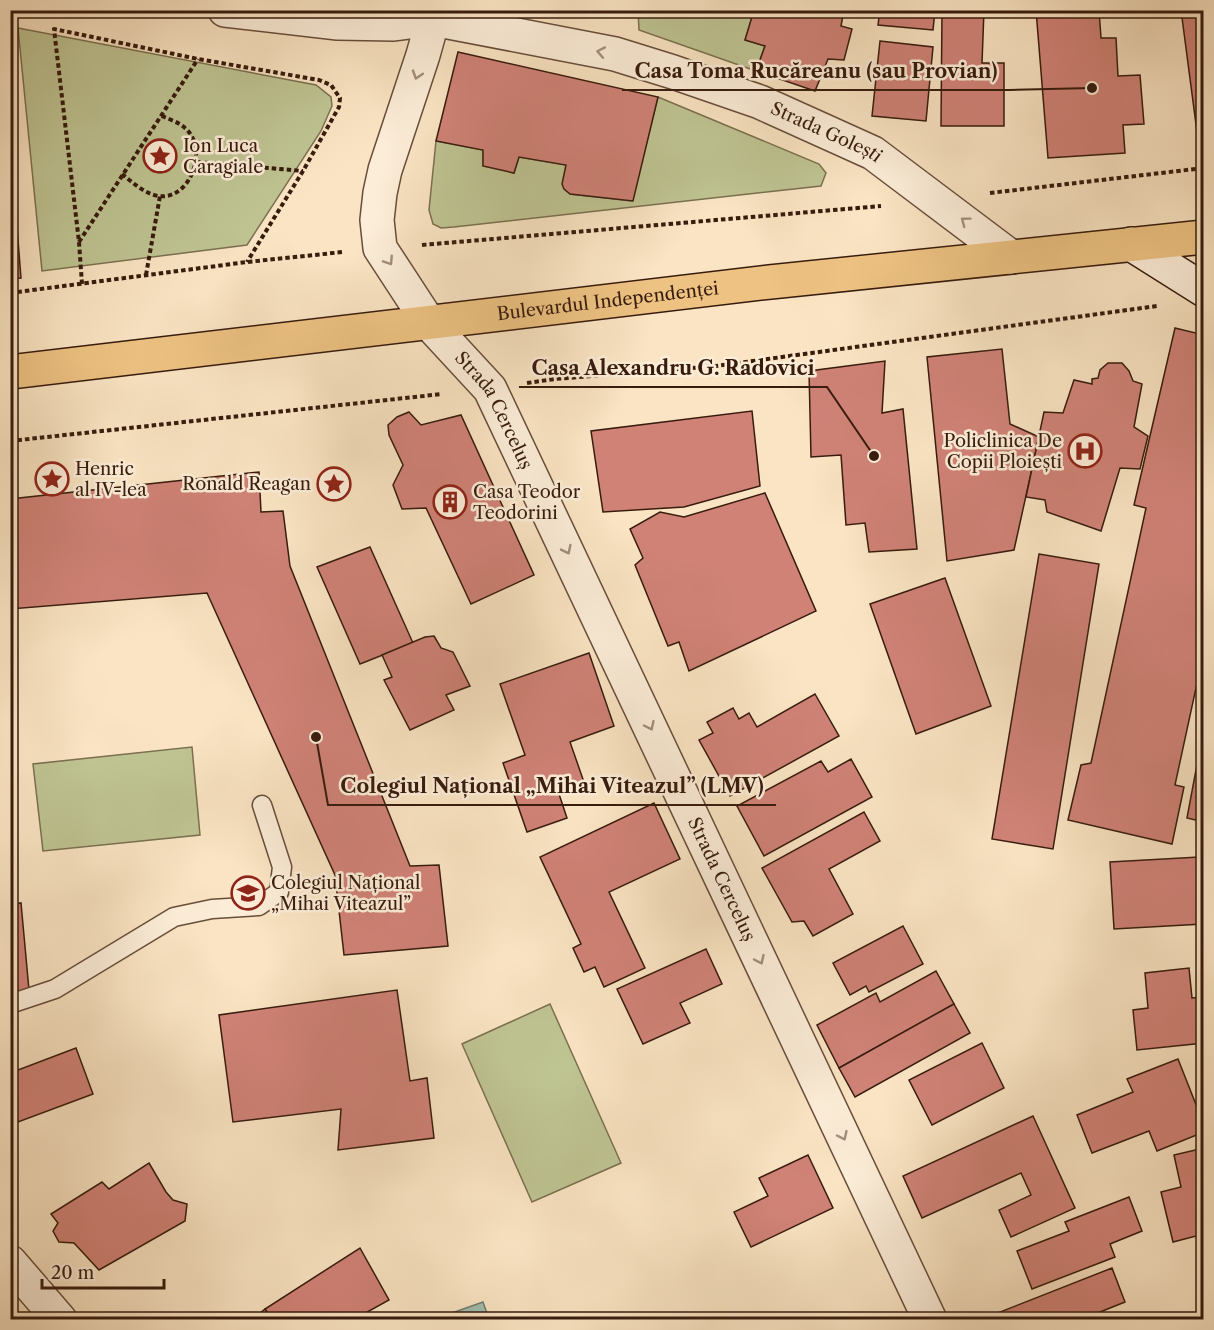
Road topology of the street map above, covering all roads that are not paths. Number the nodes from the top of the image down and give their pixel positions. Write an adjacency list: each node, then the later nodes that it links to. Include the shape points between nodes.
1 (225, 10): 2 (street, Strada Golești, via 338,23 393,24)
2 (438, 13): 5 (street, Strada Golești, one-way to 2, via 873,153 760,102 615,54); 7 (street, Strada Cerceluș, one-way to 7, via 385,170 377,220 380,249)
3 (1203, 237): 4 (main road, Bulevardul Independenței)
4 (1131, 244): 5 (main road, Bulevardul Independenței); 6 (street)
5 (1011, 257): 7 (main road, Bulevardul Independenței)
6 (1203, 290)
7 (429, 323): 8 (main road, Bulevardul Independenței); 13 (street, Strada Cerceluș, one-way to 13, via 490,389)
8 (10, 372)
9 (262, 805): 10 (lane, via 282,867 279,892 259,906 212,909 174,917 55,989)
10 (10, 1004)
11 (10, 1262): 12 (street)
12 (60, 1320)
13 (930, 1320)

